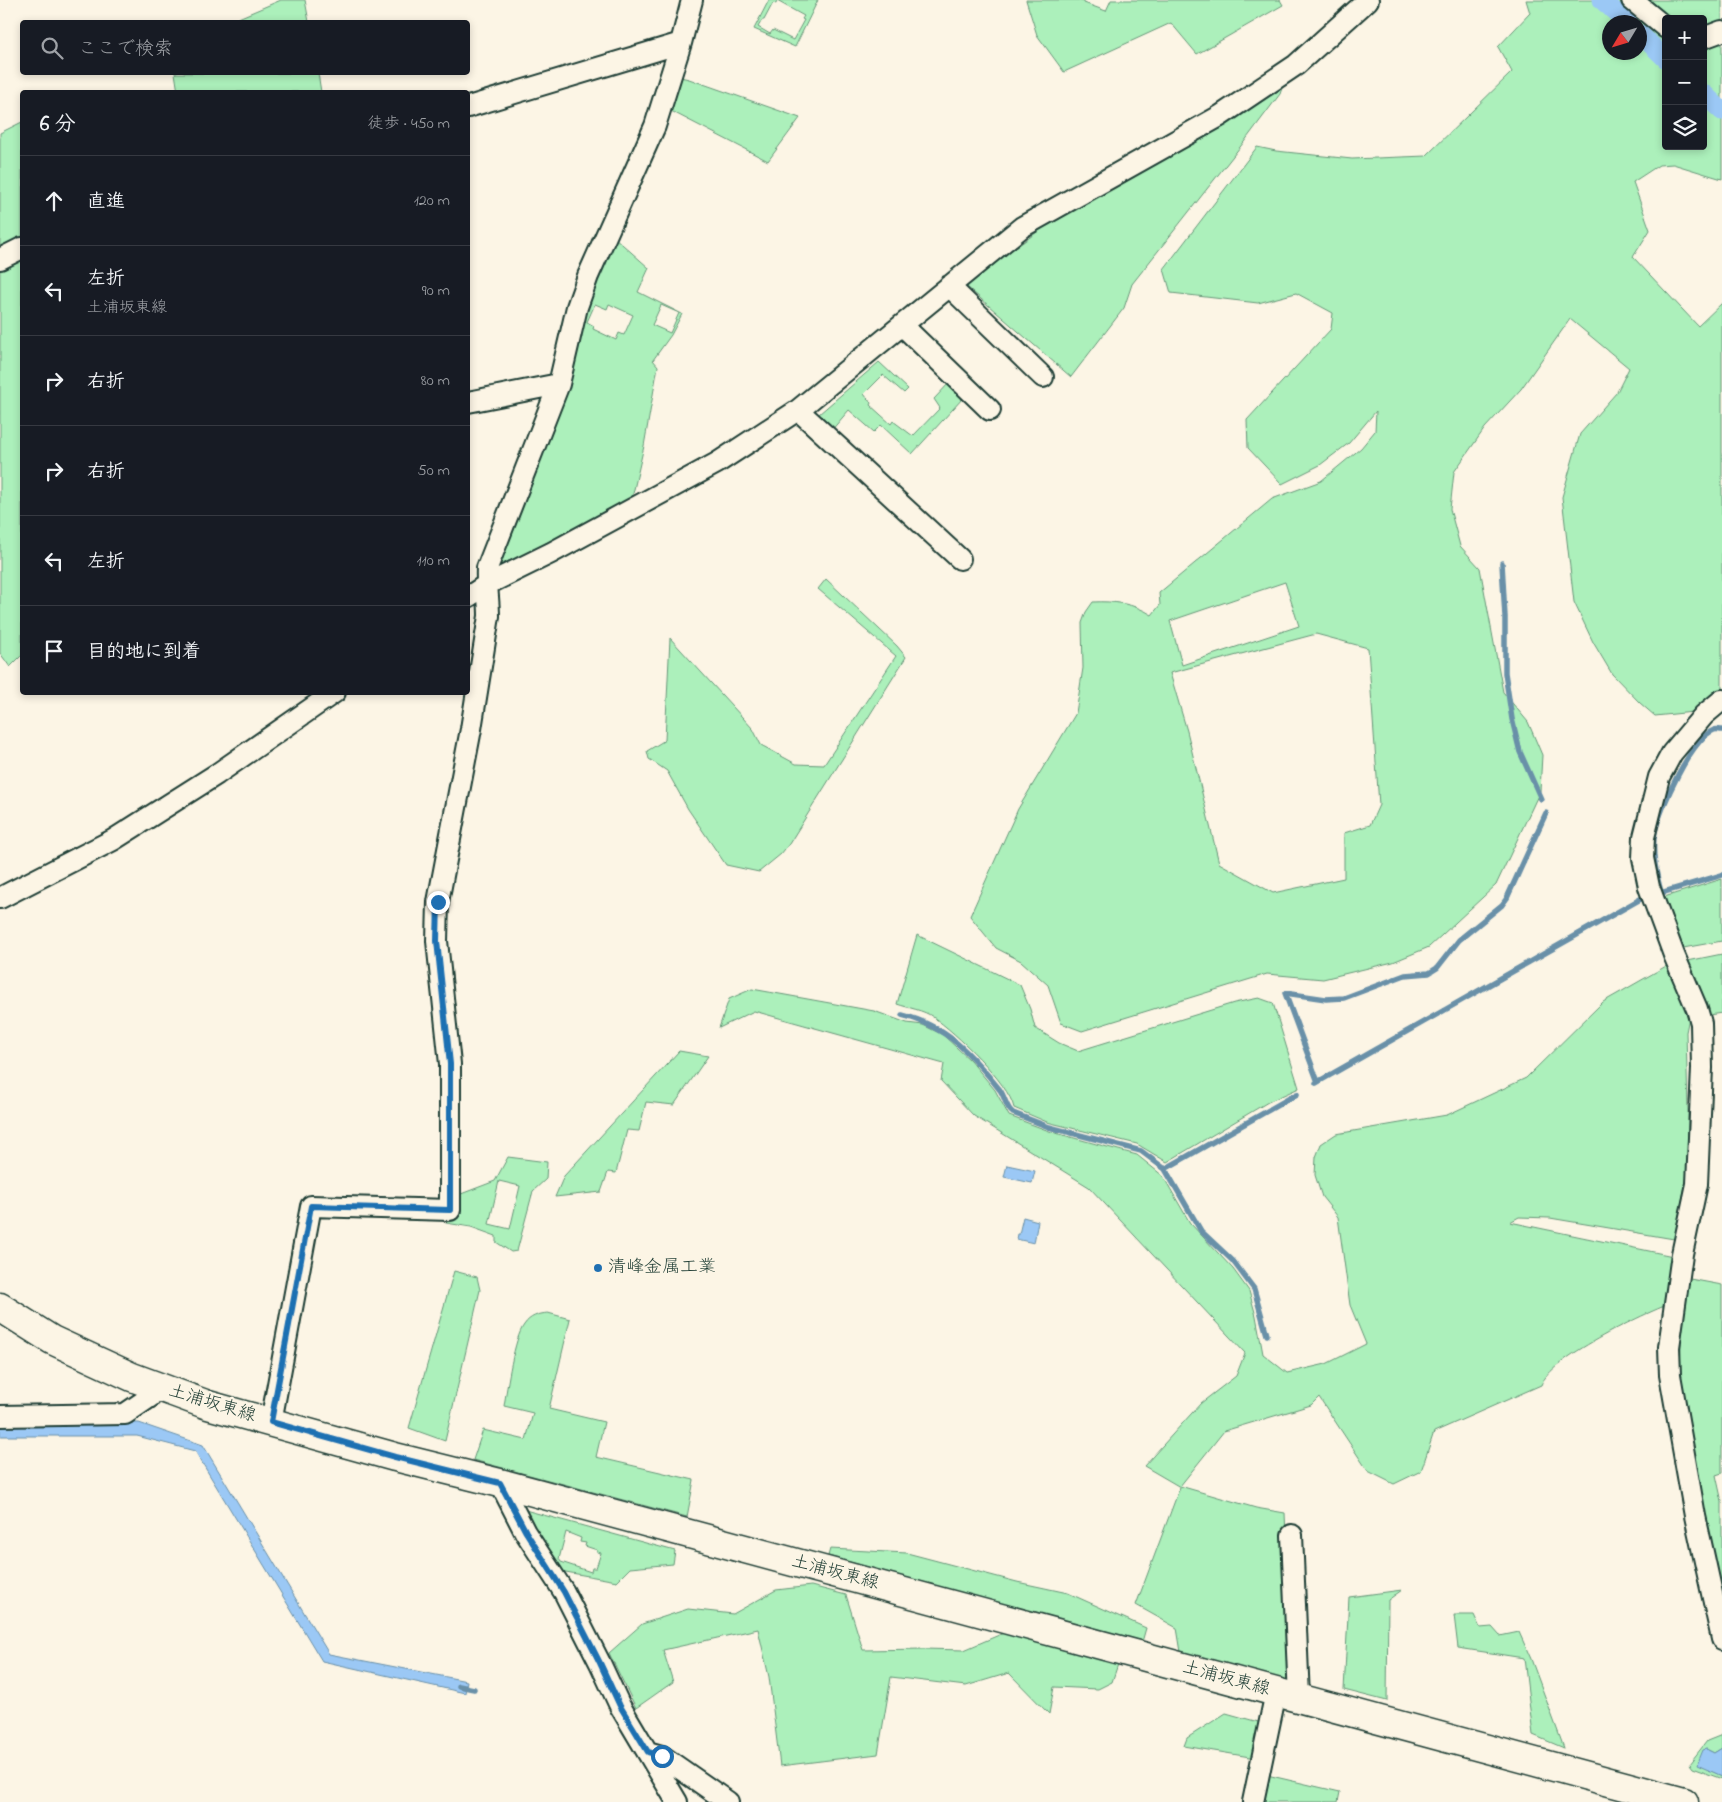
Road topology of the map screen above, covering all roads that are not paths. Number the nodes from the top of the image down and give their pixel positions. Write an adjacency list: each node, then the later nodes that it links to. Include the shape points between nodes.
1 (692, 0): 7 (street)
2 (1368, 0): 11 (street, via 1296,65 1220,116 1022,227)
3 (1632, 0): 4 (street)
4 (1662, 25)
5 (1722, 31): 6 (street)
6 (1707, 37)
7 (681, 42): 8 (street); 14 (street, via 655,126 576,307)
8 (470, 106)
9 (20, 249): 10 (street)
10 (0, 259)
11 (949, 286): 12 (street); 13 (street)
12 (902, 325): 16 (street); 17 (street)
13 (1043, 378)
14 (559, 384): 15 (street); 19 (street, via 492,553)
15 (470, 402)
16 (798, 410): 18 (street); 19 (street, via 717,463)
17 (990, 410)
18 (960, 560)
19 (486, 585): 20 (street); 28 (street, via 489,616 438,902 437,941 450,1064 450,1210 311,1206)
20 (470, 597)
21 (331, 695): 24 (street, via 217,774 113,840)
22 (1722, 700): 23 (street)
23 (1713, 714): 31 (street, via 1672,752 1659,777 1644,837 1643,858 1648,887 1701,1022 1697,1184 1682,1254 1668,1347 1695,1516)
24 (0, 898)
25 (0, 1307): 26 (main road, 土浦坂東線, via 52,1340)
26 (155, 1386): 27 (street, via 150,1397 125,1414); 28 (main road, 土浦坂東線)
27 (0, 1416)
28 (271, 1422): 29 (main road, 土浦坂東線)
29 (500, 1483): 32 (main road, 土浦坂東線); 33 (street, via 564,1592 620,1706)
30 (1292, 1535): 32 (street)
31 (1722, 1639)
32 (1287, 1695): 36 (street); 37 (main road, 土浦坂東線)
33 (648, 1752): 34 (street); 35 (street, via 662,1756)
34 (678, 1802)
35 (728, 1802)
36 (1253, 1802)
37 (1684, 1802)

